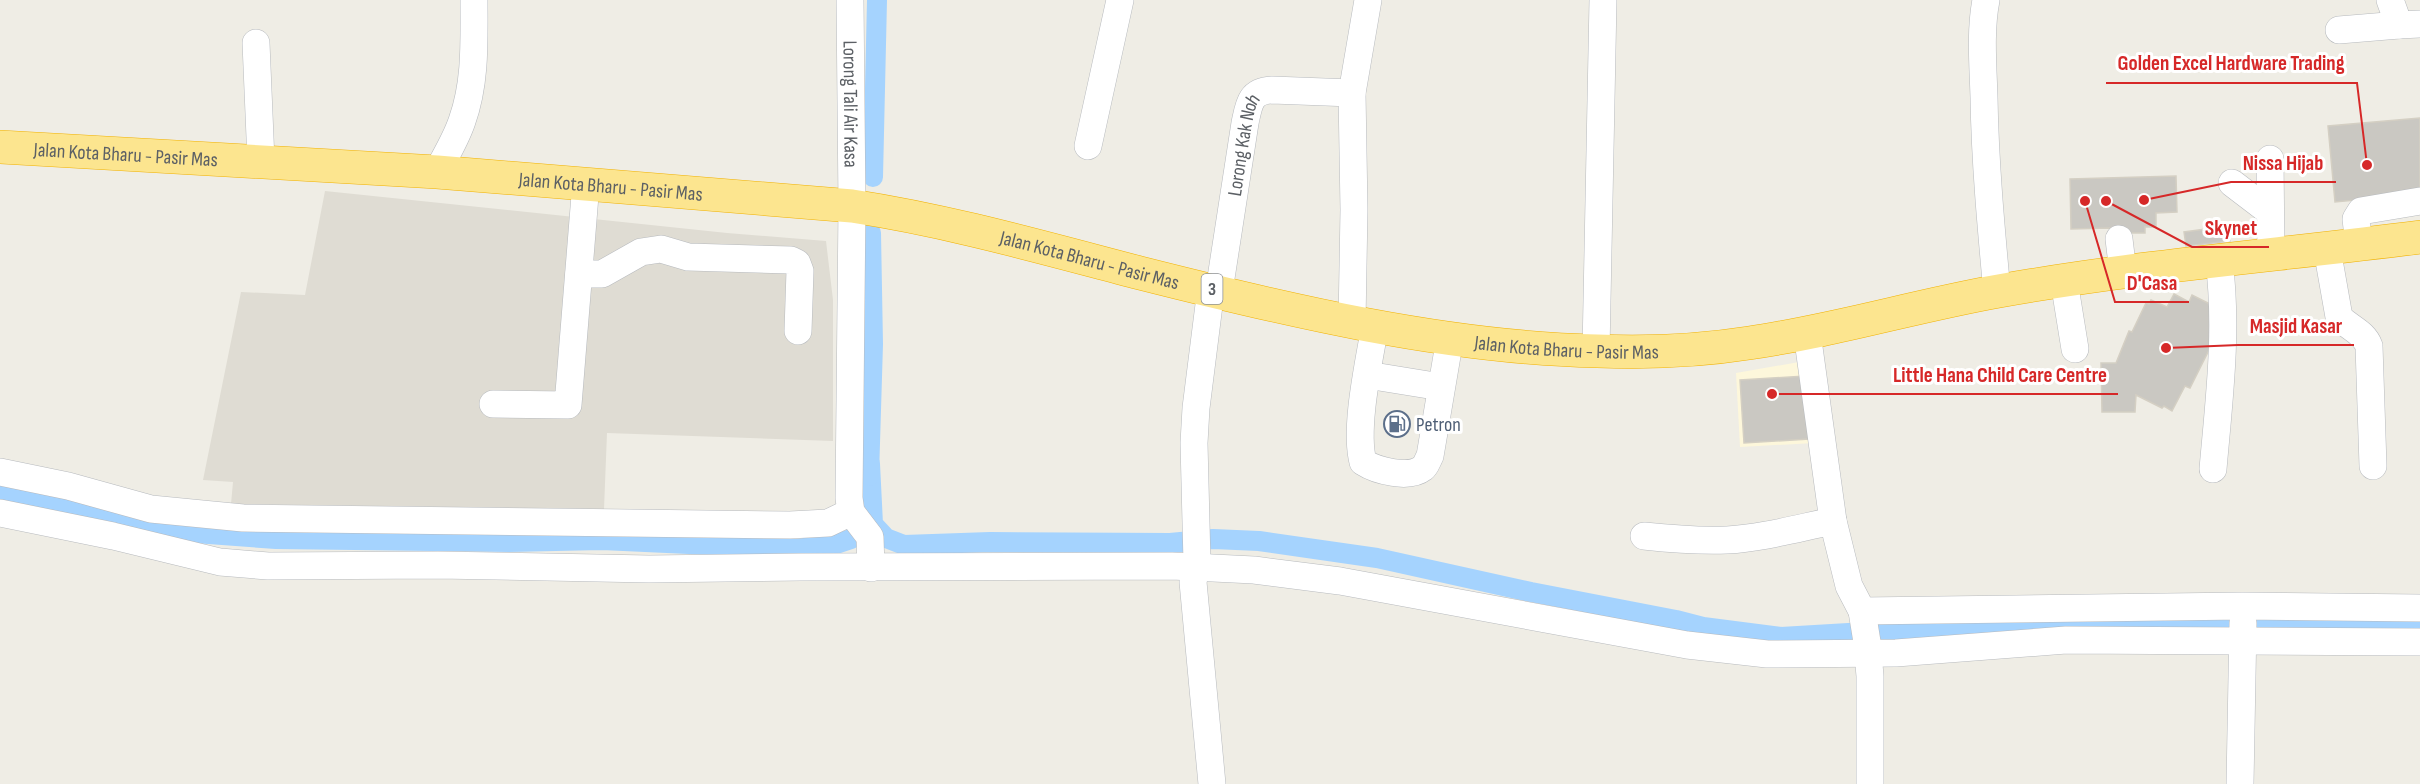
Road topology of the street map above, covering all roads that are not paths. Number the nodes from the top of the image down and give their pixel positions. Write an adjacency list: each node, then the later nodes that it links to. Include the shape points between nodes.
1 (474, 0): 15 (street, via 470,90 462,122)
2 (850, 0): 19 (street, Lorong Tali Air Kasa)
3 (1120, 0): 11 (street)
4 (1368, 0): 10 (street)
5 (1603, 0): 37 (street)
6 (1986, 0): 31 (street, via 1982,62 1986,179)
7 (2403, 16): 8 (street)
8 (2339, 30)
9 (256, 43): 14 (street)
10 (1352, 93): 30 (street, Lorong Kak Noh, via 1261,90 1254,96 1248,106); 32 (street, via 1354,201)
11 (1088, 146)
12 (0, 147): 14 (highway, Jalan Kota Bharu - Pasir Mas / 3)
13 (2271, 159): 20 (street)
14 (261, 161): 15 (highway, Jalan Kota Bharu - Pasir Mas / 3)
15 (437, 172): 16 (highway, Jalan Kota Bharu - Pasir Mas / 3)
16 (586, 183): 19 (highway, Jalan Kota Bharu - Pasir Mas / 3); 28 (street)
17 (2232, 183): 20 (street)
18 (2420, 201): 23 (street, via 2361,211 2356,219)
19 (852, 206): 30 (highway, Jalan Kota Bharu - Pasir Mas / 3, via 964,226); 44 (street, Lorong Tali Air Kasa)
20 (2270, 212): 25 (street)
21 (2420, 237): 23 (highway, Jalan Kota Bharu - Pasir Mas / 3)
22 (2119, 239): 27 (street)
23 (2359, 245): 24 (highway, Jalan Kota Bharu - Pasir Mas / 3)
24 (2327, 249): 25 (highway, Jalan Kota Bharu - Pasir Mas / 3); 41 (street, via 2339,317 2366,337 2369,346)
25 (2271, 255): 26 (highway, Jalan Kota Bharu - Pasir Mas / 3)
26 (2219, 261): 27 (highway, Jalan Kota Bharu - Pasir Mas / 3); 42 (street, via 2221,353)
27 (2123, 272): 29 (highway, Jalan Kota Bharu - Pasir Mas / 3)
28 (579, 274): 33 (street, via 602,274 641,252 662,249 688,257 791,260 800,271); 40 (street, via 568,405)
29 (2064, 281): 31 (highway, Jalan Kota Bharu - Pasir Mas / 3); 36 (street)
30 (1215, 290): 32 (highway, Jalan Kota Bharu - Pasir Mas / 3); 48 (street, Lorong Kak Noh, via 1202,346 1194,443)
31 (1997, 292): 34 (highway, Jalan Kota Bharu - Pasir Mas / 3)
32 (1363, 324): 35 (highway, Jalan Kota Bharu - Pasir Mas / 3); 38 (street)
33 (798, 331)
34 (1807, 333): 37 (highway, Jalan Kota Bharu - Pasir Mas / 3, via 1672,352); 46 (street)
35 (1450, 338): 37 (highway, Jalan Kota Bharu - Pasir Mas / 3); 39 (street)
36 (2074, 349)
37 (1596, 351)
38 (1366, 375): 39 (street); 39 (street, via 1359,447 1363,462 1374,469 1410,473 1424,468 1430,456)
39 (1441, 387)
40 (493, 404)
41 (2373, 466)
42 (2213, 469)
43 (0, 472): 44 (street, via 151,509 243,518 790,525 828,523)
44 (851, 512): 49 (street)
45 (0, 513): 49 (street, via 238,564 649,569)
46 (1833, 521): 47 (street, via 1729,540); 52 (street)
47 (1644, 537)
48 (1197, 552): 49 (street); 52 (street, via 1254,570 1340,580 1728,651 1825,655); 54 (street, Lorong Kak Noh, via 1193,582)
49 (871, 554)
50 (2420, 609): 51 (street)
51 (2243, 624): 52 (street); 52 (street, via 2066,640); 53 (street); 56 (street)
52 (1866, 631): 55 (street)
53 (2420, 642)
54 (1212, 784)
55 (1870, 784)
56 (2240, 784)

